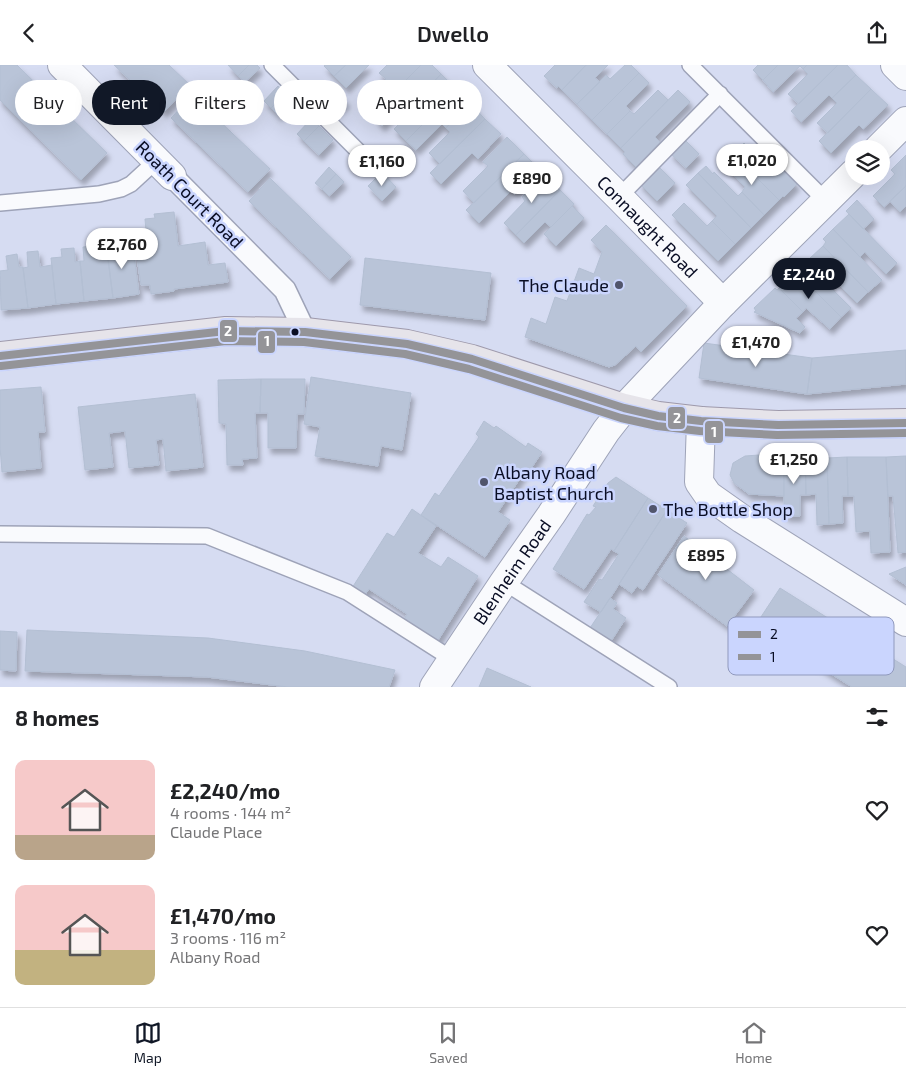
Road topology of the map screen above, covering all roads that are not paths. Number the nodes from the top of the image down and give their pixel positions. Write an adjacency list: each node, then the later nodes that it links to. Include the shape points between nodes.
1 (62, 65): 10 (street, Roath Court Road)
2 (272, 65): 11 (lane)
3 (487, 65): 13 (street, Connaught Road)
4 (690, 65): 7 (lane)
5 (896, 65): 6 (street)
6 (906, 75)
7 (720, 95): 13 (lane); 14 (lane)
8 (906, 121): 9 (street)
9 (887, 140)
10 (164, 168): 15 (lane, via 121,189); 17 (street, Roath Court Road, via 285,290)
11 (375, 168)
12 (845, 182): 14 (street, Blenheim Road)
13 (619, 197): 16 (street, Connaught Road)
14 (826, 201): 16 (street, Blenheim Road)
15 (0, 203)
16 (723, 303): 19 (street, Blenheim Road)
17 (305, 332): 18 (main road, via 226,331); 19 (main road, via 407,343 472,359)
18 (0, 356)
19 (624, 408): 20 (main road); 23 (street, Blenheim Road)
20 (701, 421): 21 (main road, via 778,425); 24 (street, via 699,482 708,495)
21 (906, 423)
22 (0, 534): 25 (lane, via 207,536 347,592)
23 (504, 582): 25 (street, Blenheim Road); 27 (lane)
24 (906, 622)
25 (452, 659): 26 (street, Blenheim Road)
26 (434, 687)
27 (669, 687)

